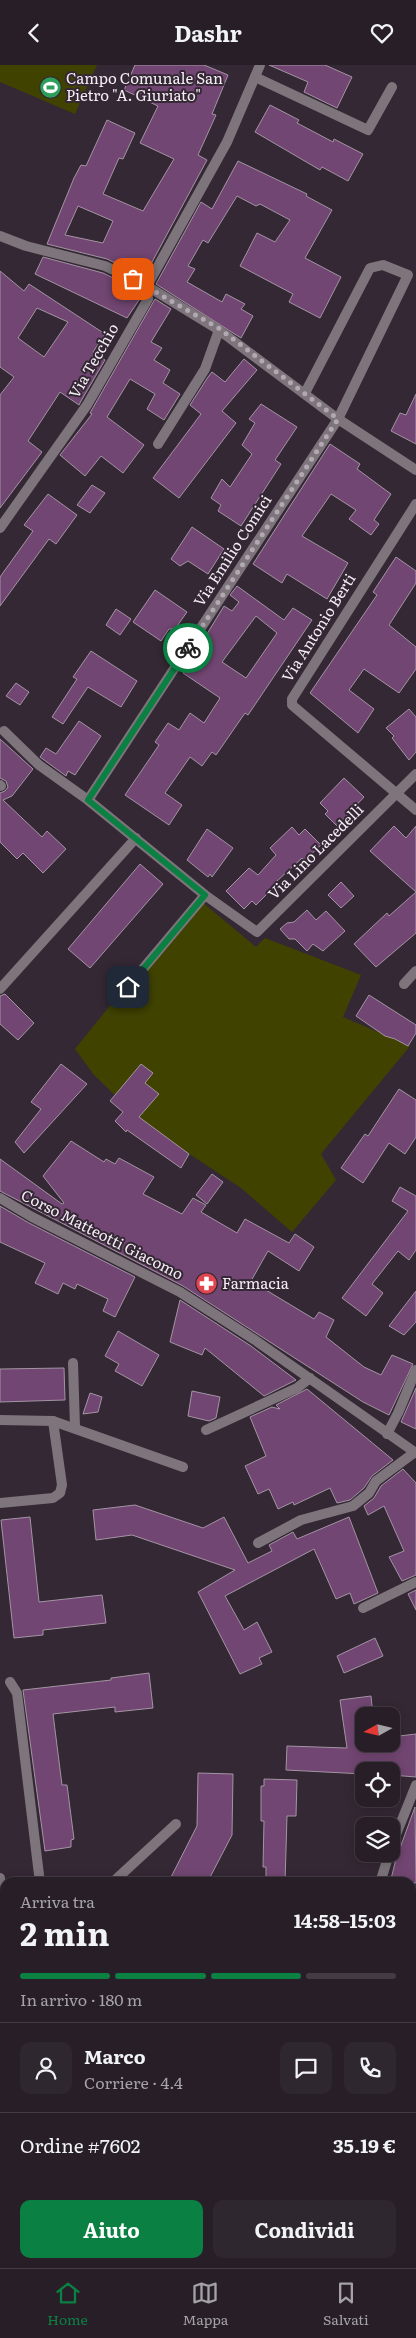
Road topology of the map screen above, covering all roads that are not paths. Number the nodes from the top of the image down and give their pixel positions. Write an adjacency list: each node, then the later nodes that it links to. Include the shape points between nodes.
1 (260, 65): 2 (street, Via Tecchio)
2 (255, 77): 3 (street, via 368,130); 5 (street, Via Tecchio, via 228,142)
3 (392, 87)
4 (0, 236): 5 (street, via 105,266)
5 (146, 286): 6 (street); 12 (street, Via Tecchio, via 148,299 87,405)
6 (220, 329): 7 (street); 9 (street, via 205,369)
7 (305, 393): 8 (street); 8 (street, Via Emilio Comici, via 370,268 382,265 408,275)
8 (338, 419): 10 (street); 16 (street, Via Emilio Comici)
9 (158, 444)
10 (416, 470)
11 (416, 504): 15 (street, Via Antonio Berti, via 292,699 292,705)
12 (0, 529)
13 (4, 731): 16 (street, via 39,765)
14 (416, 774): 15 (street, Via Lino Lacedelli)
15 (396, 792): 17 (street); 19 (street, Via Lino Lacedelli, via 257,932)
16 (88, 800): 18 (street)
17 (416, 810)
18 (136, 837): 19 (street); 22 (street)
19 (205, 895): 23 (street)
20 (416, 971): 21 (street)
21 (404, 984)
22 (0, 989)
23 (115, 1002)
24 (0, 1198): 27 (street, Corso Matteotti Giacomo, via 180,1292)
25 (73, 1363): 30 (street)
26 (416, 1371): 32 (street)
27 (310, 1378): 31 (street, via 297,1388); 32 (street, Corso Matteotti Giacomo)
28 (0, 1420): 29 (street)
29 (54, 1421): 30 (street); 35 (street, via 62,1485 60,1493 53,1498)
30 (75, 1427): 34 (street)
31 (206, 1430)
32 (387, 1434): 33 (street, Corso Matteotti Giacomo)
33 (416, 1453): 36 (street, via 376,1481 369,1493 353,1506 301,1520)
34 (183, 1467)
35 (0, 1503)
36 (258, 1543)
37 (416, 1582): 38 (street)
38 (363, 1608)
39 (10, 1682): 44 (street, via 17,1693)
40 (416, 1785): 42 (street)
41 (176, 1825): 45 (street)
42 (400, 1825)
43 (387, 1862): 46 (street)
44 (39, 1877)
45 (119, 1877)
46 (382, 1877)

